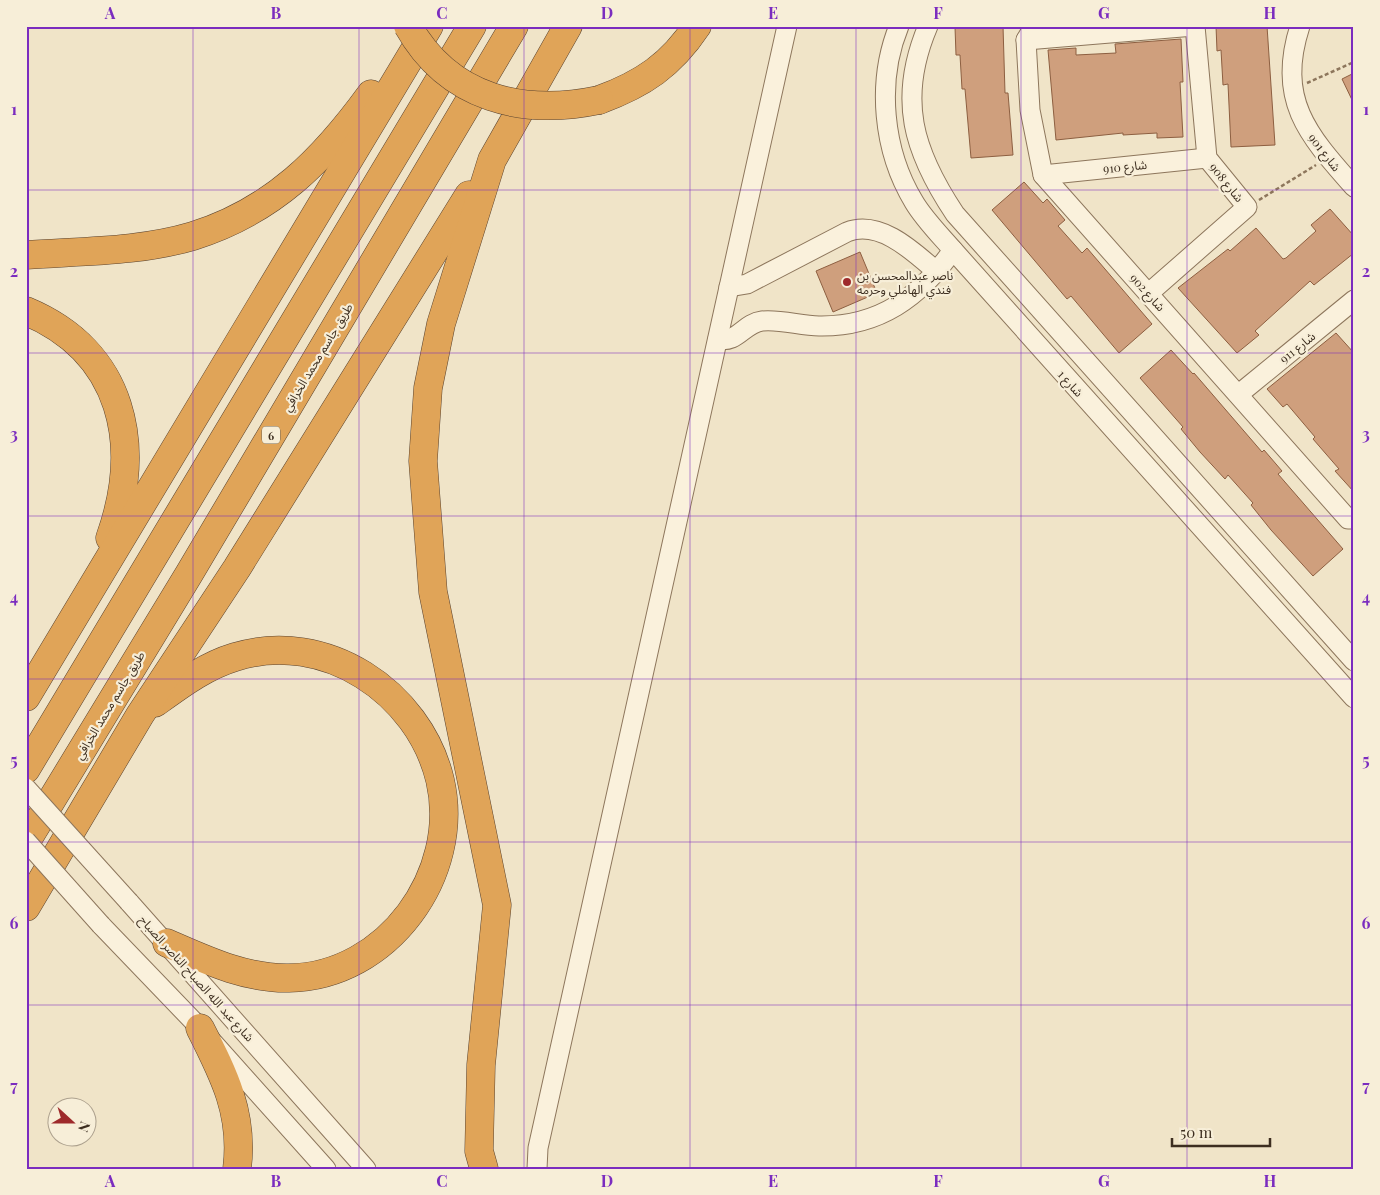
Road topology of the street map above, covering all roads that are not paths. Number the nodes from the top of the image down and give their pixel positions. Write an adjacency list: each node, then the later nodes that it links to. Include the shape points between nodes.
1 (408, 26): 7 (highway, bridge, via 423,49 451,75 498,100 534,107 571,106 631,89 660,68 685,44)
2 (420, 26): 19 (highway, via 353,120 320,159 290,186 252,209 192,236 151,244)
3 (429, 26): 30 (highway)
4 (472, 26): 36 (highway)
5 (514, 26): 38 (highway, طريق جاسم محمد الخرافي / 6, via 189,574)
6 (568, 26): 15 (highway)
7 (697, 26)
8 (787, 26): 21 (street)
9 (899, 26): 18 (street, شارع 1, via 886,67 889,136 900,173 915,203)
10 (928, 26): 28 (street, شارع 1, via 914,73 911,103 916,138 938,189 955,214)
11 (1194, 26): 13 (street); 14 (street, شارع 908)
12 (1300, 26): 17 (street, شارع 901, via 1294,45 1292,74 1304,122 1316,143)
13 (1030, 33): 16 (street, via 1030,110)
14 (1207, 158): 16 (street, شارع 910); 22 (street, شارع 908, via 1247,207)
15 (492, 160): 35 (highway, via 242,560); 45 (highway, via 441,324 428,388 423,461 433,592 498,905 481,1065 479,1152)
16 (1043, 175): 22 (street, شارع 902)
17 (1354, 187)
18 (953, 250): 20 (street); 27 (street, شارع 1)
19 (26, 255)
20 (937, 272): 21 (street, via 890,237 858,229 747,284); 25 (street, via 908,299 860,321 820,326 759,322 733,339)
21 (730, 287): 25 (street)
22 (1149, 293): 26 (street, شارع 902)
23 (1351, 309): 26 (street, شارع 911)
24 (26, 311): 30 (highway, via 69,336 94,361 112,392 123,422 126,454 122,498)
25 (718, 339): 46 (street, via 538,1148)
26 (1240, 394): 29 (street, شارع 902, via 1348,519)
27 (1137, 457): 28 (street, via 1154,455 1178,478); 34 (street, شارع 1)
28 (1204, 495): 31 (street, شارع 1)
29 (1354, 519)
30 (92, 587): 33 (highway)
31 (1346, 645): 32 (street, شارع 1)
32 (1354, 661)
33 (26, 697)
34 (1354, 698)
35 (140, 715): 39 (highway); 40 (highway, via 198,673 236,656 281,651 320,656 340,662 371,679 403,707 429,748 443,797 440,845 433,872 421,898 402,925 378,947 346,966 306,977 271,977 232,969)
36 (26, 769)
37 (26, 788): 40 (street, شارع عبد الله الصباح الناصر الصباح, bridge)
38 (26, 841): 41 (street, bridge)
39 (26, 907)
40 (167, 943): 44 (street, شارع عبد الله الصباح الناصر الصباح)
41 (200, 1028): 42 (highway, via 230,1094 239,1147); 43 (street)
42 (236, 1169)
43 (326, 1169)
44 (366, 1169)
45 (484, 1169)
46 (537, 1169)

